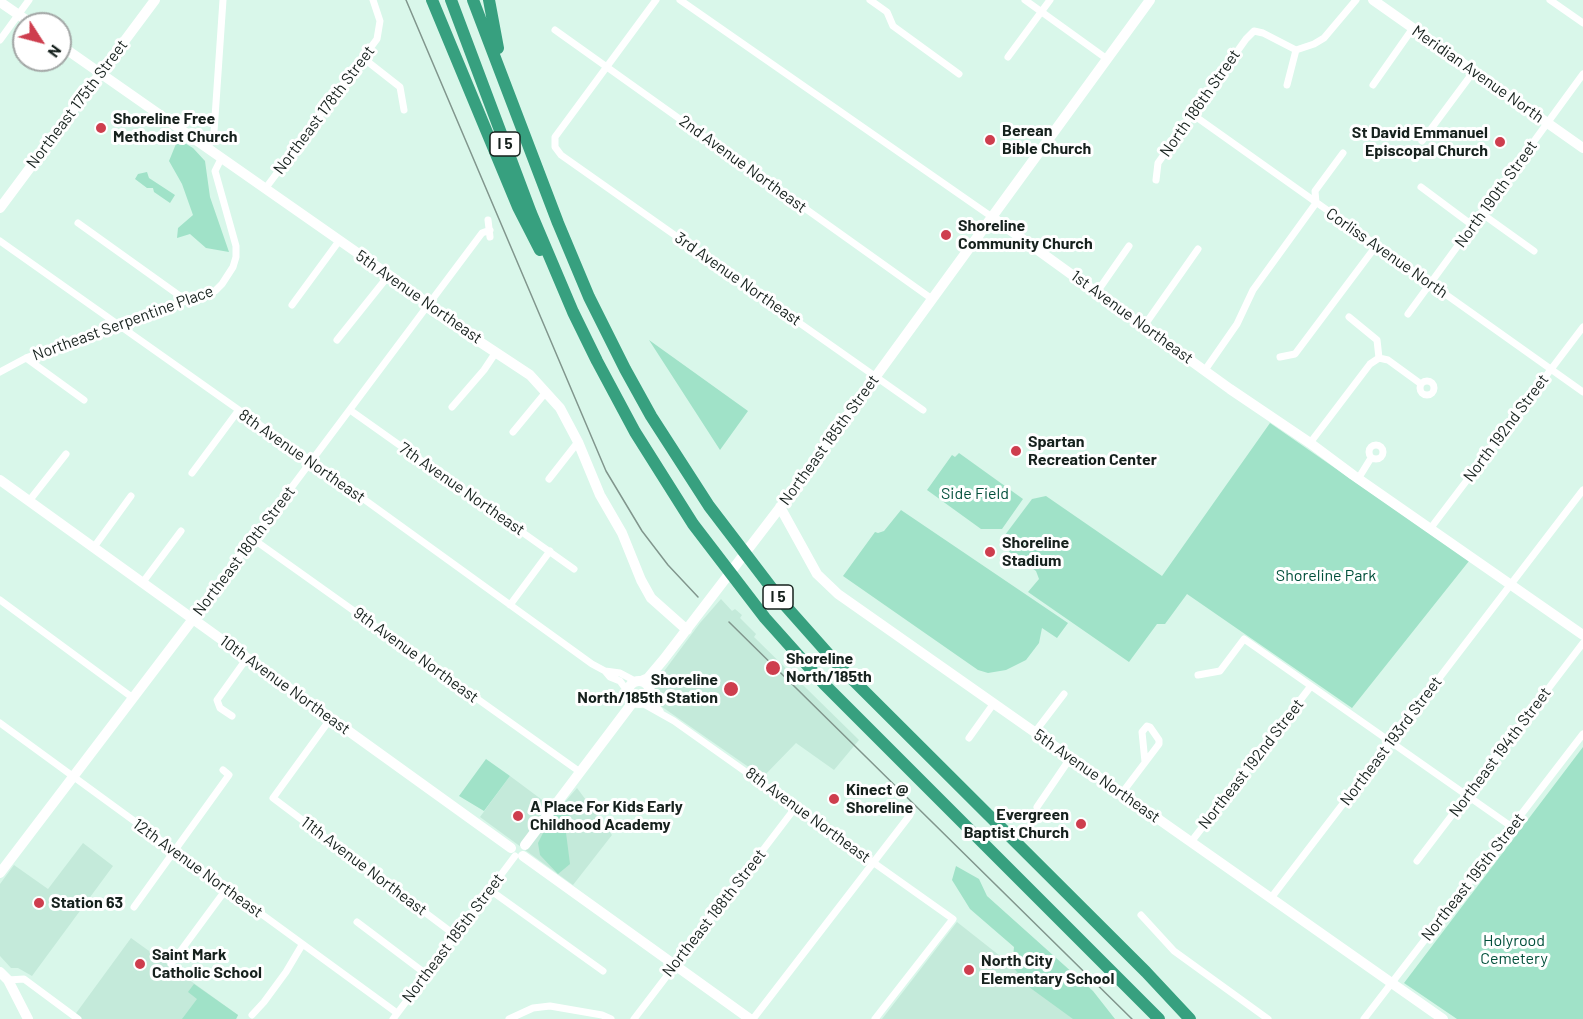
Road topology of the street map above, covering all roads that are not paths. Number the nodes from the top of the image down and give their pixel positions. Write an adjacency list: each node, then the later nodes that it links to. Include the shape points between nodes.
1 (155, 0): 32 (street, Northeast 175th Street)
2 (223, 0): 42 (street, via 214,132)
3 (373, 0): 28 (street, Northeast 178th Street, via 380,28)
4 (432, 0): 64 (highway, via 526,226)
5 (451, 0): 64 (highway, I 5)
6 (473, 0): 35 (highway, I 5)
7 (489, 0): 35 (highway)
8 (656, 0): 30 (street)
9 (681, 0): 52 (street, 1st Avenue Northeast)
10 (870, 0): 33 (street, via 887,12 893,26)
11 (1025, 0): 19 (street)
12 (1050, 0): 19 (street)
13 (1150, 0): 29 (street, Northeast 185th Street)
14 (1356, 0): 25 (street, via 1324,38)
15 (1373, 0): 22 (street, Meridian Avenue North)
16 (1550, 0): 21 (street)
17 (0, 2): 18 (street)
18 (14, 12)
19 (1041, 12): 27 (street); 29 (street)
20 (12, 23): 24 (street)
21 (1583, 23)
22 (1413, 28): 31 (street, Meridian Avenue North); 37 (street)
23 (555, 30): 30 (street, 2nd Avenue Northeast)
24 (0, 40)
25 (1296, 50): 36 (street); 39 (street, North 186th Street, via 1254,31)
26 (72, 53): 32 (street, 5th Avenue Northeast)
27 (1008, 57)
28 (363, 58): 38 (street, via 400,87); 48 (street, Northeast 178th Street)
29 (1107, 59): 52 (street, Northeast 185th Street)
30 (606, 66): 66 (street, 2nd Avenue Northeast); 83 (street, 3rd Avenue Northeast, via 555,137 555,147 561,155)
31 (1474, 71): 40 (street, Meridian Avenue North); 41 (street)
32 (101, 73): 42 (street, 5th Avenue Northeast); 50 (street, Northeast 175th Street)
33 (959, 74)
34 (1583, 74): 40 (street, North 190th Street)
35 (504, 79): 180 (highway, I 5, via 564,240 600,321 656,424 724,528 839,666)
36 (1287, 85)
37 (1373, 85)
38 (404, 110)
39 (1192, 114): 46 (street, North 186th Street, via 1158,163); 49 (street, Corliss Avenue North)
40 (1548, 123): 43 (street, Meridian Avenue North); 51 (street, North 190th Street)
41 (1422, 141)
42 (207, 148): 45 (street, 5th Avenue Northeast)
43 (1583, 148)
44 (1343, 153): 49 (street, via 1315,191)
45 (221, 159): 48 (street, 5th Avenue Northeast); 67 (street, Northeast Serpentine Place, via 215,171 236,257 216,291)
46 (1156, 180)
47 (1421, 187): 55 (street)
48 (264, 189): 56 (street, 5th Avenue Northeast)
49 (1316, 203): 59 (street, Corliss Avenue North); 81 (street, via 1253,290 1237,324)
50 (0, 208)
51 (1481, 213): 55 (street, North 190th Street); 61 (street)
52 (992, 218): 65 (street, 1st Avenue Northeast); 66 (street, Northeast 185th Street)
53 (488, 220): 69 (street, Northeast 180th Street, via 490,233 482,233)
54 (78, 223): 67 (street)
55 (1473, 225): 63 (street, North 190th Street)
56 (339, 240): 62 (street, 5th Avenue Northeast); 68 (street)
57 (0, 241): 72 (street, 8th Avenue Northeast)
58 (1129, 246): 65 (street)
59 (1376, 246): 63 (street, Corliss Avenue North); 77 (street, via 1295,354)
60 (1198, 249): 73 (street)
61 (1534, 251)
62 (389, 275): 69 (street, 5th Avenue Northeast); 75 (street)
63 (1430, 283): 70 (street, North 190th Street); 80 (street, Corliss Avenue North)
64 (562, 287): 179 (highway, I 5, via 649,456 693,524 765,618 848,709)
65 (1097, 292): 73 (street, 1st Avenue Northeast)
66 (932, 299): 83 (street, Northeast 185th Street)
67 (188, 301): 72 (street, Northeast Serpentine Place)
68 (291, 305)
69 (427, 307): 76 (street, 5th Avenue Northeast); 89 (street, Northeast 180th Street)
70 (1408, 314)
71 (1349, 317): 79 (street, via 1377,340)
72 (117, 325): 78 (street, Northeast Serpentine Place); 90 (street, 8th Avenue Northeast)
73 (1144, 326): 81 (street, 1st Avenue Northeast)
74 (1583, 327): 80 (street, North 192nd Street)
75 (337, 340)
76 (496, 352): 85 (street, 5th Avenue Northeast, via 530,375); 88 (street)
77 (1280, 357)
78 (26, 358): 82 (street, Northeast Serpentine Place); 87 (street)
79 (1379, 358): 84 (street, via 1388,360); 94 (street, via 1370,364)
80 (1551, 369): 86 (street, Corliss Avenue North); 106 (street, North 192nd Street)
81 (1205, 370): 94 (street, 1st Avenue Northeast)
82 (0, 372)
83 (876, 376): 91 (street, 3rd Avenue Northeast); 105 (street, Northeast 185th Street)
84 (1421, 384)
85 (546, 392): 92 (street); 93 (street, 5th Avenue Northeast, via 560,408)
86 (1583, 392)
87 (84, 400)
88 (452, 407)
89 (350, 410): 97 (street, Northeast 180th Street); 110 (street, 7th Avenue Northeast)
90 (238, 411): 97 (street, 8th Avenue Northeast); 98 (street)
91 (923, 411)
92 (513, 432)
93 (578, 442): 99 (street); 117 (street, 5th Avenue Northeast, via 641,580 651,597)
94 (1310, 443): 100 (street, 1st Avenue Northeast)
95 (66, 454): 104 (street)
96 (1371, 458): 100 (street)
97 (311, 461): 108 (street, Northeast 180th Street); 115 (street, 8th Avenue Northeast)
98 (192, 473)
99 (549, 479)
100 (1358, 479): 106 (street, 1st Avenue Northeast)
101 (0, 480): 104 (street, 10th Avenue Northeast)
102 (1583, 490): 113 (street, Northeast 193rd Street)
103 (131, 496): 109 (street)
104 (29, 501): 109 (street, 10th Avenue Northeast)
105 (780, 507): 117 (street, Northeast 185th Street); 130 (street, 5th Avenue Northeast, via 827,585)
106 (1430, 529): 113 (street, 1st Avenue Northeast)
107 (181, 531): 112 (street)
108 (253, 539): 116 (street, Northeast 180th Street); 142 (street, 9th Avenue Northeast)
109 (94, 547): 112 (street, 10th Avenue Northeast)
110 (550, 551): 111 (street, 7th Avenue Northeast); 115 (street)
111 (574, 569)
112 (143, 582): 116 (street, 10th Avenue Northeast)
113 (1511, 584): 118 (street, 1st Avenue Northeast); 138 (street, Northeast 193rd Street)
114 (0, 600): 128 (street)
115 (510, 605): 122 (street, 8th Avenue Northeast)
116 (193, 619): 120 (street, 10th Avenue Northeast); 128 (street, Northeast 180th Street)
117 (687, 630): 121 (street, Northeast 185th Street)
118 (1583, 635)
119 (1583, 644): 145 (street, Northeast 194th Street)
120 (247, 658): 132 (street, via 217,699 220,708); 133 (street, 10th Avenue Northeast)
121 (664, 659): 124 (street, Northeast 185th Street, via 648,678); 126 (street, Northeast 185th Street)
122 (605, 671): 124 (street, 8th Avenue Northeast); 129 (street, 8th Avenue Northeast, via 620,681)
123 (1198, 675): 125 (street, via 1220,671 1244,639)
124 (639, 681): 126 (street); 129 (street, via 630,685)
125 (1311, 686): 138 (street); 150 (street, Northeast 192nd Street)
126 (650, 692): 129 (street, via 647,699); 131 (street, 8th Avenue Northeast)
127 (1064, 694): 135 (street)
128 (133, 698): 143 (street, Northeast 180th Street)
129 (634, 699): 131 (street, 8th Avenue Northeast); 142 (street)
130 (994, 703): 135 (street, 5th Avenue Northeast); 137 (street)
131 (662, 713): 147 (street, 8th Avenue Northeast)
132 (232, 716)
133 (331, 718): 152 (street, 10th Avenue Northeast); 162 (street, 11th Avenue Northeast, via 273,798)
134 (0, 723): 143 (street, 12th Avenue Northeast)
135 (1035, 732): 139 (street, 5th Avenue Northeast)
136 (1583, 734): 149 (street, Northeast 195th Street)
137 (969, 738)
138 (1391, 742): 145 (street); 158 (street, Northeast 193rd Street)
139 (1071, 757): 144 (street, 5th Avenue Northeast); 146 (street)
140 (1145, 762): 144 (street)
141 (226, 772): 151 (street)
142 (580, 772): 152 (street, via 525,845 514,843)
143 (73, 776): 151 (street, 12th Avenue Northeast); 155 (street, Northeast 180th Street)
144 (1122, 793): 150 (street, 5th Avenue Northeast)
145 (1467, 795): 149 (street); 153 (street, Northeast 194th Street)
146 (1037, 807)
147 (795, 808): 154 (street, 8th Avenue Northeast); 165 (street, Northeast 188th Street)
148 (910, 815): 154 (street)
149 (1512, 827): 169 (street, Northeast 195th Street)
150 (1191, 842): 158 (street, 5th Avenue Northeast)
151 (175, 850): 156 (street, 12th Avenue Northeast); 159 (street)
152 (516, 854): 157 (street, Northeast 185th Street); 165 (street, 10th Avenue Northeast)
153 (1417, 861)
154 (874, 862): 177 (street); 178 (street, 8th Avenue Northeast, via 953,919)
155 (0, 873)
156 (226, 888): 163 (street, 12th Avenue Northeast); 164 (street)
157 (490, 890): 162 (street, Northeast 185th Street); 166 (street)
158 (1271, 898): 169 (street, 5th Avenue Northeast)
159 (134, 907)
160 (1141, 915): 181 (street, via 1174,951)
161 (357, 922): 167 (street)
162 (455, 934): 167 (street, Northeast 185th Street)
163 (302, 945): 170 (street); 171 (street, 12th Avenue Northeast)
164 (171, 964)
165 (675, 964): 176 (street, Northeast 188th Street); 177 (street, 10th Avenue Northeast)
166 (603, 971)
167 (426, 974): 171 (street, Northeast 185th Street)
168 (4, 976): 172 (street); 173 (street, via 24,980)
169 (1391, 983): 182 (street, Northeast 195th Street); 183 (street, 5th Avenue Northeast)
170 (252, 1015)
171 (395, 1016)
172 (28, 1019)
173 (78, 1019)
174 (509, 1019): 175 (street, via 533,1008 550,1006)
175 (611, 1019)
176 (634, 1019)
177 (752, 1019)
178 (875, 1019)
179 (1159, 1019)
180 (1190, 1019)
181 (1268, 1019)
182 (1364, 1019)
183 (1443, 1019)

